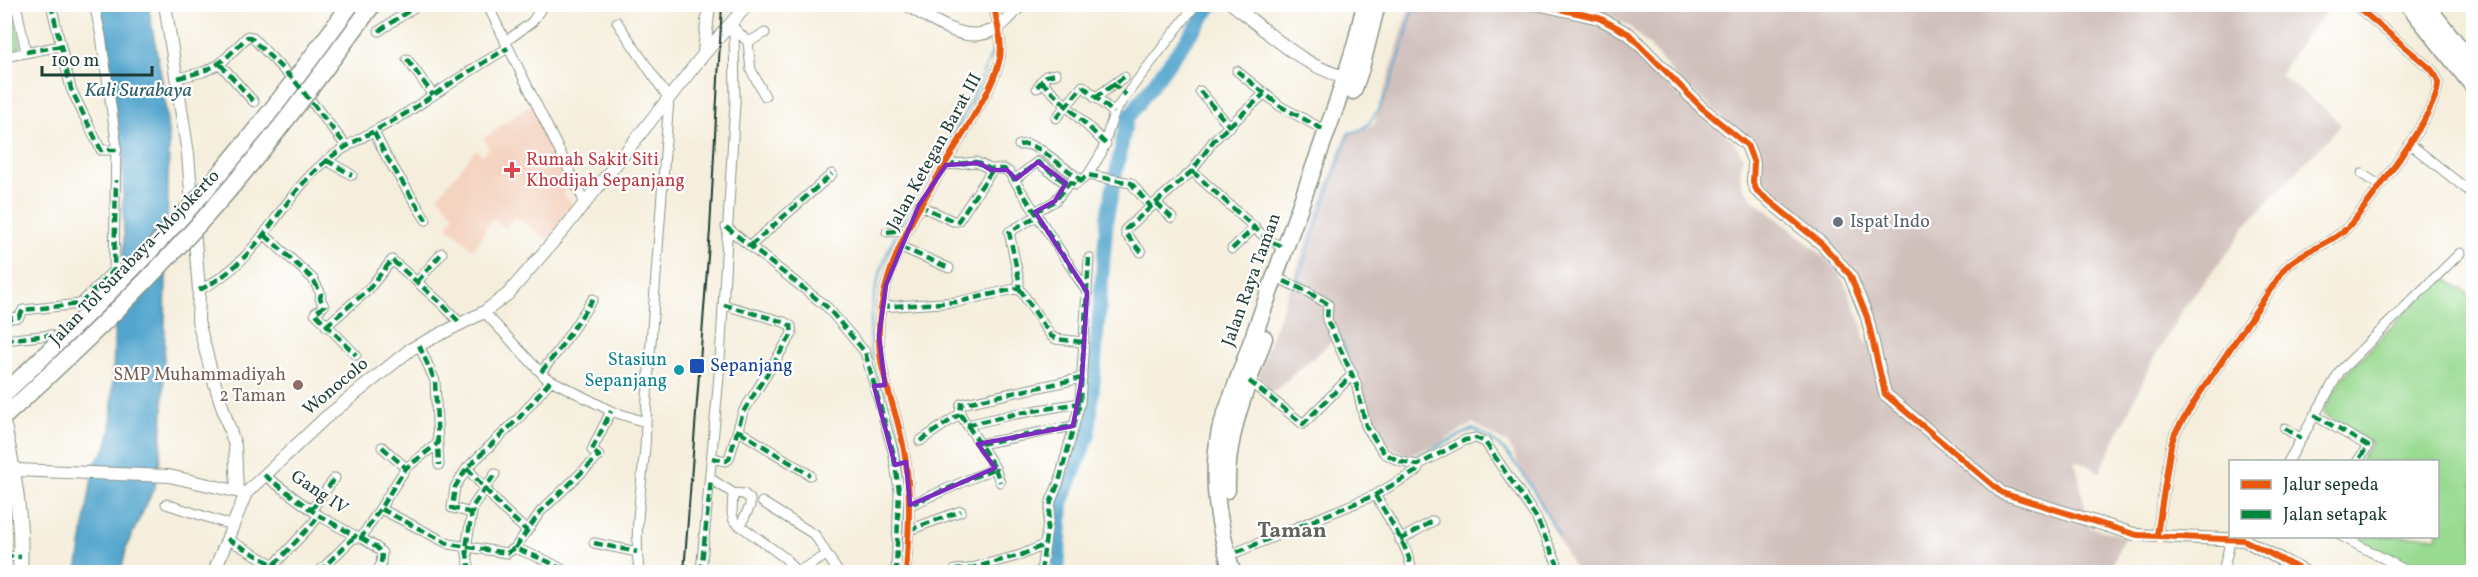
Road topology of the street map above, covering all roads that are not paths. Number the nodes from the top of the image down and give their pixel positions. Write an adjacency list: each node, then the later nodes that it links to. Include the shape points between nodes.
1 (16, 4): 33 (street)
2 (51, 4): 32 (street)
3 (94, 4): 64 (street)
4 (351, 4): 119 (highway, Jalan Tol Surabaya–Mojokerto, bridge, via 273,110 188,210 97,306)
5 (373, 4): 124 (highway, Jalan Tol Surabaya–Mojokerto, bridge, via 199,225 104,324)
6 (419, 4): 27 (street)
7 (487, 4): 31 (street)
8 (544, 4): 31 (street, via 532,22)
9 (709, 4): 34 (street)
10 (747, 4): 26 (street, Wonocolo)
11 (994, 4): 28 (street, Jalan Ketegan Barat III)
12 (1021, 4): 28 (street)
13 (1196, 4): 49 (street)
14 (1365, 4): 40 (highway, Jalan Raya Taman)
15 (1377, 4): 40 (highway, Jalan Raya Taman)
16 (1536, 4): 168 (street, via 1599,18 1629,34 1702,108 1747,145 1754,163 1753,183 1757,191 1822,244 1850,275 1867,317 1885,394 2002,493 2124,532)
17 (2354, 4): 61 (street, via 2437,77 2428,116)
18 (2408, 4): 45 (highway)
19 (2425, 4): 38 (highway)
20 (2468, 4): 24 (street)
21 (166, 5): 43 (street)
22 (1232, 5): 40 (street, via 1311,64 1323,70)
23 (914, 6): 28 (street, via 963,34 977,36)
24 (2474, 9)
25 (617, 22): 52 (street)
26 (732, 26): 30 (street); 34 (street, Wonocolo); 83 (street, via 735,102)
27 (379, 31)
28 (992, 31): 66 (street, Jalan Ketegan Barat III, via 1001,45 997,69)
29 (765, 33): 30 (street)
30 (748, 42): 50 (street, via 751,70)
31 (507, 45): 48 (street); 77 (street)
32 (62, 46): 33 (street); 64 (street, via 71,89 101,150)
33 (26, 52): 35 (street)
34 (702, 55): 52 (street, Wonocolo)
35 (4, 57)
36 (407, 58): 48 (street)
37 (220, 64): 43 (street); 53 (street); 63 (street, via 247,37 252,38 294,80)
38 (2474, 66)
39 (1237, 71): 47 (street)
40 (1353, 73): 57 (highway, Jalan Raya Taman)
41 (1056, 74): 54 (street, via 1046,76 1039,84)
42 (1124, 77): 44 (street)
43 (178, 78): 98 (street)
44 (1112, 84): 49 (street); 51 (street)
45 (2474, 87)
46 (1200, 91): 58 (street)
47 (1264, 94): 57 (street); 58 (street)
48 (433, 95): 59 (street)
49 (1126, 95): 55 (street)
50 (765, 96)
51 (1095, 98): 54 (street, via 1083,82); 55 (street)
52 (669, 99): 77 (street, Wonocolo); 125 (street)
53 (254, 102)
54 (1065, 106): 56 (street); 60 (street, via 1092,138)
55 (1114, 113): 60 (street)
56 (1056, 118)
57 (1333, 126): 88 (highway, Jalan Raya Taman); 95 (highway, Jalan Raya Taman)
58 (1230, 127): 68 (street, via 1214,140)
59 (374, 132): 63 (street); 82 (street)
60 (1106, 144): 72 (street)
61 (2410, 144): 75 (street); 76 (street)
62 (1019, 145): 72 (street, via 1041,150)
63 (347, 147): 65 (street)
64 (117, 150): 104 (street, via 114,270 80,304 23,310 19,317)
65 (327, 160): 71 (street); 85 (street, via 310,175)
66 (946, 165): 67 (street, via 976,162); 78 (street, Jalan Ketegan Barat III)
67 (995, 171): 73 (street); 78 (street, via 958,221)
68 (1192, 171): 79 (street); 84 (street)
69 (832, 174): 86 (street)
70 (2362, 174): 75 (street)
71 (352, 175)
72 (1084, 177): 74 (street, via 1075,185); 79 (street, via 1115,178 1134,185)
73 (1014, 180): 74 (street, via 1038,162); 80 (street)
74 (1068, 185): 80 (street, via 1055,201)
75 (2379, 185): 168 (street, via 2348,227 2285,268 2198,396 2170,445)
76 (2474, 195)
77 (585, 202): 103 (street, Wonocolo, via 508,294)
78 (919, 205): 87 (street, Jalan Ketegan Barat III, via 899,230)
79 (1154, 205): 81 (street); 90 (street, via 1125,231)
80 (1036, 214): 97 (street, via 1009,232); 99 (street)
81 (1172, 218)
82 (426, 220)
83 (726, 227): 86 (street); 101 (street)
84 (1255, 227): 88 (street); 89 (street)
85 (265, 235): 98 (street, via 231,269); 106 (street, via 313,279 324,306 315,313)
86 (750, 246): 112 (street, via 827,307)
87 (901, 247): 94 (street); 102 (street, Jalan Ketegan Barat III)
88 (1284, 248): 202 (highway, Jalan Raya Taman, via 1225,411 1216,450 1217,516)
89 (1232, 249)
90 (1141, 252)
91 (442, 253): 96 (street)
92 (2460, 253): 123 (street, via 2340,371)
93 (1089, 258): 99 (street)
94 (949, 268)
95 (1284, 281): 114 (street, via 1326,301 1327,320); 117 (highway, Jalan Raya Taman)
96 (417, 282): 105 (street); 106 (street, via 392,260 368,290)
97 (1019, 288): 102 (street, via 957,302); 109 (street, via 1051,336)
98 (199, 290): 153 (street, via 198,321 235,446)
99 (1087, 292): 109 (street)
100 (593, 299): 113 (street)
101 (724, 305): 130 (street, via 784,322 792,330 743,412); 136 (street)
102 (881, 306): 112 (street, Jalan Ketegan Barat III)
103 (484, 312): 105 (street, Wonocolo); 113 (street)
104 (4, 319)
105 (460, 323): 110 (street, Wonocolo)
106 (326, 326): 111 (street)
107 (50, 336): 108 (street)
108 (4, 340)
109 (1083, 342): 115 (street)
110 (419, 345): 133 (street, via 435,381); 146 (street, Wonocolo, via 324,419)
111 (356, 355)
112 (872, 357): 118 (street, Jalan Ketegan Barat III); 118 (street)
113 (541, 372): 116 (street)
114 (1353, 374): 117 (street, via 1303,424); 140 (street, via 1366,426 1380,449 1388,457)
115 (1082, 378): 120 (street); 121 (street)
116 (551, 380): 122 (street); 142 (street, via 519,418)
117 (1249, 381): 181 (highway, Jalan Raya Taman, via 1233,427 1226,472 1228,510)
118 (879, 385): 152 (street, Jalan Ketegan Barat III, via 901,435)
119 (4, 394)
120 (1080, 402): 126 (street); 128 (street)
121 (960, 409): 126 (street); 132 (street)
122 (610, 411): 125 (street); 167 (street, via 592,450 599,456 542,511)
123 (2314, 415): 131 (street); 138 (street, via 2368,446)
124 (4, 417)
125 (645, 422): 180 (street)
126 (967, 425): 134 (street)
127 (4, 426): 144 (main road)
128 (1073, 426): 134 (street); 177 (street, via 1051,501)
129 (2285, 428): 131 (street)
130 (738, 431): 136 (street, via 729,459); 147 (street)
131 (2301, 439): 137 (street)
132 (920, 441)
133 (437, 444): 139 (street); 141 (street)
134 (980, 444): 143 (street)
135 (382, 447): 141 (street)
136 (712, 458): 149 (street)
137 (2289, 460)
138 (2358, 460)
139 (439, 465)
140 (1418, 465): 155 (street, via 1417,471); 205 (street, via 1465,440 1476,438 1485,442 1536,517)
141 (406, 468): 159 (street)
142 (467, 468): 151 (street); 162 (street, via 454,487 452,508)
143 (995, 468): 150 (street); 158 (street)
144 (9, 471): 153 (street, via 169,476); 184 (main road)
145 (495, 474): 151 (street)
146 (264, 475): 153 (street, Wonocolo); 161 (street, Gang IV)
147 (810, 475)
148 (335, 478): 161 (street)
149 (711, 479): 154 (street); 196 (street)
150 (1000, 482)
151 (485, 488): 162 (street); 167 (street)
152 (904, 490): 158 (street, Jalan Ketegan Barat III); 199 (street)
153 (241, 492): 164 (street)
154 (733, 494): 165 (street, via 732,518); 165 (street, via 744,494 750,499)
155 (1375, 495): 175 (street); 181 (street)
156 (762, 502): 182 (street, via 815,535)
157 (166, 504): 164 (street)
158 (910, 505): 166 (street, Jalan Ketegan Barat III)
159 (381, 509): 169 (street); 178 (street, via 447,543)
160 (961, 511): 166 (street)
161 (315, 512): 169 (street, Gang IV); 185 (street, via 309,528)
162 (472, 513): 178 (street)
163 (1433, 521): 175 (street)
164 (231, 525): 174 (street)
165 (740, 526): 197 (street, via 785,558)
166 (909, 530): 200 (street, Jalan Ketegan Barat III)
167 (527, 531): 179 (street)
168 (2157, 535): 170 (street)
169 (359, 538): 191 (street, via 353,538); 192 (street, Gang IV, via 382,553)
170 (2229, 538)
171 (2231, 538): 172 (street); 206 (street)
172 (2245, 538): 207 (street)
173 (2343, 538): 208 (street)
174 (227, 539): 185 (street); 189 (street)
175 (1400, 540): 204 (street)
176 (594, 543): 180 (street)
177 (1044, 545): 187 (street); 201 (street)
178 (466, 548): 179 (street, via 507,553); 193 (street)
179 (515, 548): 194 (street)
180 (637, 552): 195 (street)
181 (1237, 552): 203 (highway, Jalan Raya Taman)
182 (827, 555): 197 (street); 198 (street)
183 (4, 556): 184 (street)
184 (21, 557): 188 (main road)
185 (274, 565): 190 (street)
186 (955, 570): 187 (street)
187 (968, 571)
188 (20, 573)
189 (214, 573)
190 (282, 573)
191 (319, 573)
192 (377, 573)
193 (470, 573)
194 (567, 573)
195 (639, 573)
196 (701, 573)
197 (797, 573)
198 (838, 573)
199 (896, 573)
200 (906, 573)
201 (1041, 573)
202 (1232, 573)
203 (1244, 573)
204 (1411, 573)
205 (1561, 573)
206 (2223, 573)
207 (2305, 573)
208 (2409, 573)

